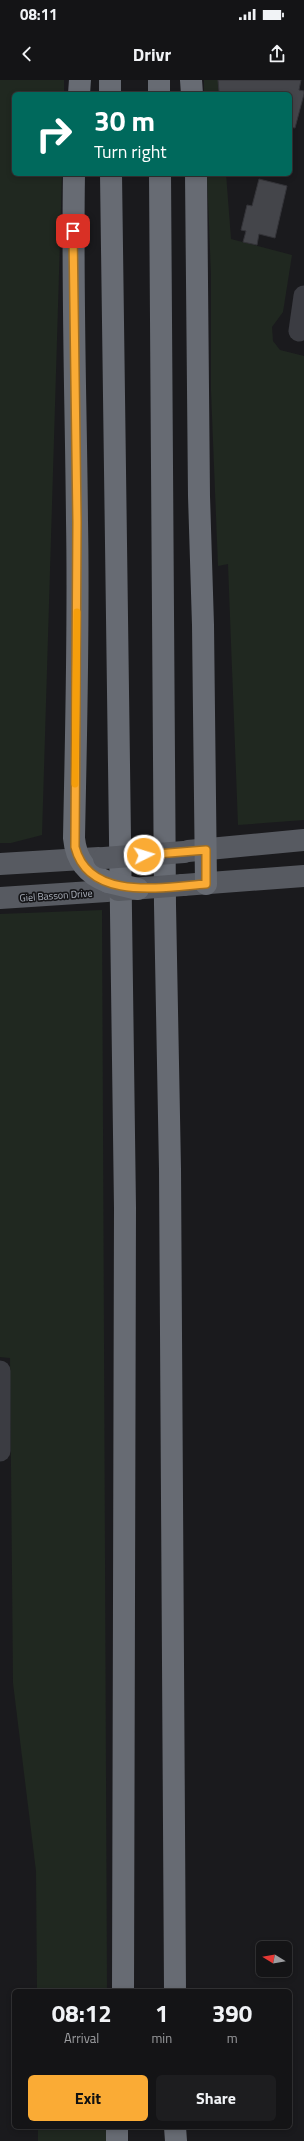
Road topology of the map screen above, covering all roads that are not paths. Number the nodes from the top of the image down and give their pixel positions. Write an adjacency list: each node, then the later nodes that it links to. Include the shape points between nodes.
1 (80, 80): 5 (highway)
2 (110, 80): 6 (highway)
3 (159, 80): 7 (highway)
4 (191, 80): 8 (highway)
5 (79, 92)
6 (110, 92)
7 (159, 92)
8 (192, 92)
9 (74, 176): 17 (highway, via 77,630 74,838)
10 (111, 176): 26 (highway, via 125,1208)
11 (160, 176): 27 (highway)
12 (196, 176): 16 (highway)
13 (304, 296): 14 (street)
14 (299, 331)
15 (304, 840): 16 (main road)
16 (206, 850): 17 (main road, bridge); 20 (highway)
17 (79, 860): 18 (main road); 21 (highway)
18 (0, 864)
19 (304, 876): 20 (main road)
20 (215, 883): 22 (main road, bridge)
21 (108, 886): 22 (highway, bridge); 23 (main road, Giel Basson Drive)
22 (138, 889)
23 (0, 898)
24 (0, 1371): 25 (street)
25 (0, 1451)
26 (122, 1989)
27 (175, 1989)
28 (117, 2129): 31 (highway)
29 (124, 2129): 32 (highway)
30 (176, 2129): 33 (highway)
31 (117, 2141)
32 (124, 2141)
33 (176, 2141)

